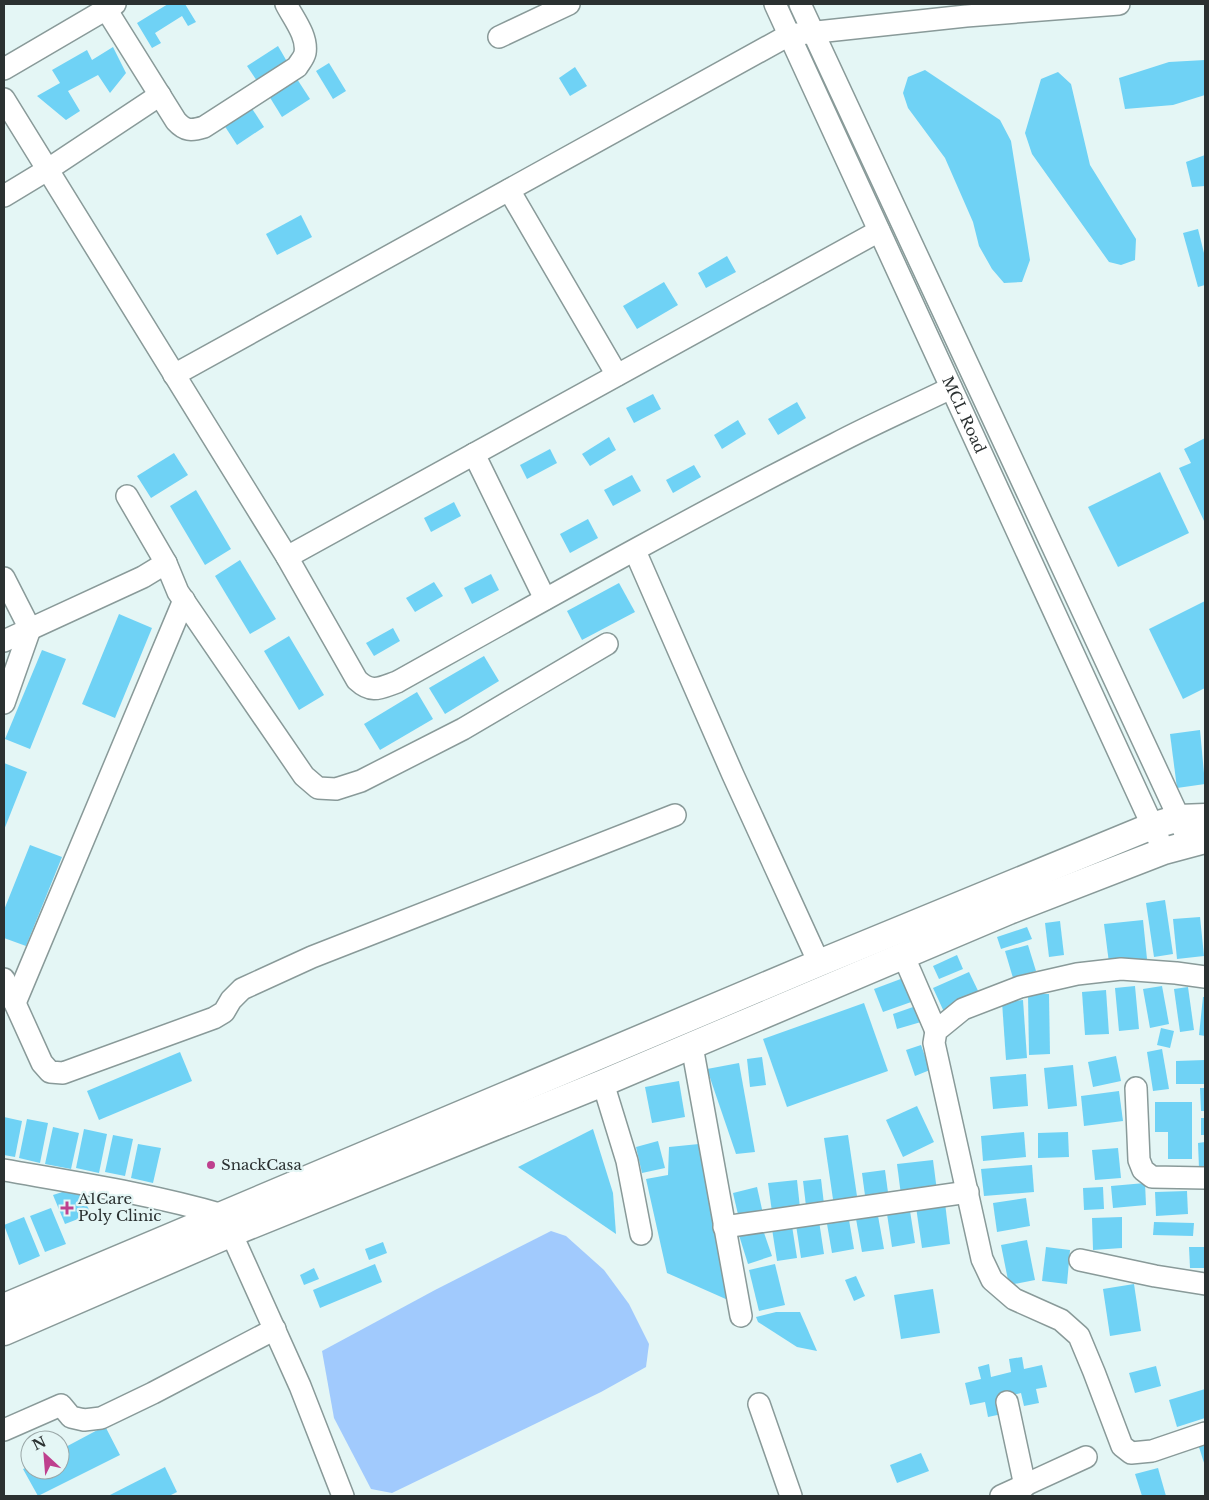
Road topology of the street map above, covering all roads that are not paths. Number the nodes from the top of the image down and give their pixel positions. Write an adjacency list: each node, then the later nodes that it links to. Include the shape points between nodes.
1 (286, 4): 12 (street, via 305,45 297,67 204,126 192,130 183,129)
2 (569, 4): 10 (street)
3 (775, 4): 9 (street, MCL Road)
4 (800, 4): 8 (street, MCL Road)
5 (1119, 4): 7 (street)
6 (110, 6): 11 (street); 12 (street)
7 (985, 9): 8 (street)
8 (812, 32): 9 (street); 35 (street, MCL Road)
9 (789, 35): 15 (street); 17 (street, MCL Road)
10 (500, 37)
11 (4, 69)
12 (160, 95): 14 (street)
13 (4, 99): 14 (street)
14 (47, 170): 16 (street); 18 (street)
15 (509, 190): 18 (street); 19 (street)
16 (4, 196)
17 (879, 231): 19 (street); 20 (street, MCL Road)
18 (174, 374): 24 (street)
19 (617, 375): 21 (street)
20 (951, 388): 23 (street, via 836,443); 36 (street, MCL Road)
21 (474, 454): 24 (street); 27 (street)
22 (127, 496): 25 (street)
23 (635, 551): 27 (street); 40 (street)
24 (287, 557): 27 (street, via 357,680 375,690 397,682)
25 (166, 563): 28 (street); 29 (street, via 143,577)
26 (4, 578): 29 (street)
27 (545, 599)
28 (184, 600): 31 (street, via 304,776 318,788 336,789 361,781 463,729); 43 (street)
29 (30, 629): 30 (street); 32 (street)
30 (4, 641)
31 (607, 644)
32 (4, 703)
33 (675, 815): 43 (street, via 312,957 242,989 224,1012 214,1018 63,1072 50,1072 42,1063)
34 (1205, 817): 35 (main road)
35 (1179, 818): 36 (main road); 37 (street, MCL Road)
36 (1152, 826): 38 (street, MCL Road); 40 (main road)
37 (1197, 842): 38 (main road)
38 (1164, 852): 39 (main road, via 1009,911)
39 (904, 957): 44 (street); 45 (main road)
40 (819, 963): 51 (main road)
41 (1205, 977): 44 (street, via 1122,970 1077,974 1020,987 963,1009)
42 (4, 979): 43 (street)
43 (15, 1003)
44 (936, 1031): 50 (street, via 934,1043)
45 (692, 1046): 46 (main road); 52 (street)
46 (603, 1083): 51 (main road); 53 (street, via 627,1161)
47 (1136, 1088): 49 (street, via 1139,1160 1143,1170 1152,1177)
48 (4, 1170): 51 (street, via 185,1204)
49 (1205, 1178)
50 (968, 1192): 52 (street); 63 (street, via 982,1259 992,1280 1014,1299 1061,1320 1079,1336 1122,1446 1131,1453 1152,1451)
51 (228, 1224): 56 (main road); 58 (street); 59 (main road)
52 (724, 1227): 57 (street)
53 (641, 1234)
54 (1080, 1260): 55 (street)
55 (1205, 1284)
56 (4, 1307)
57 (741, 1316)
58 (275, 1329): 62 (street, via 101,1418 84,1420 71,1417 61,1405); 66 (street)
59 (4, 1332)
60 (1007, 1402): 65 (street)
61 (759, 1404): 67 (street)
62 (4, 1430)
63 (1205, 1433)
64 (1086, 1457): 65 (street)
65 (1025, 1486): 68 (street)
66 (343, 1496)
67 (791, 1496)
68 (1001, 1496)

